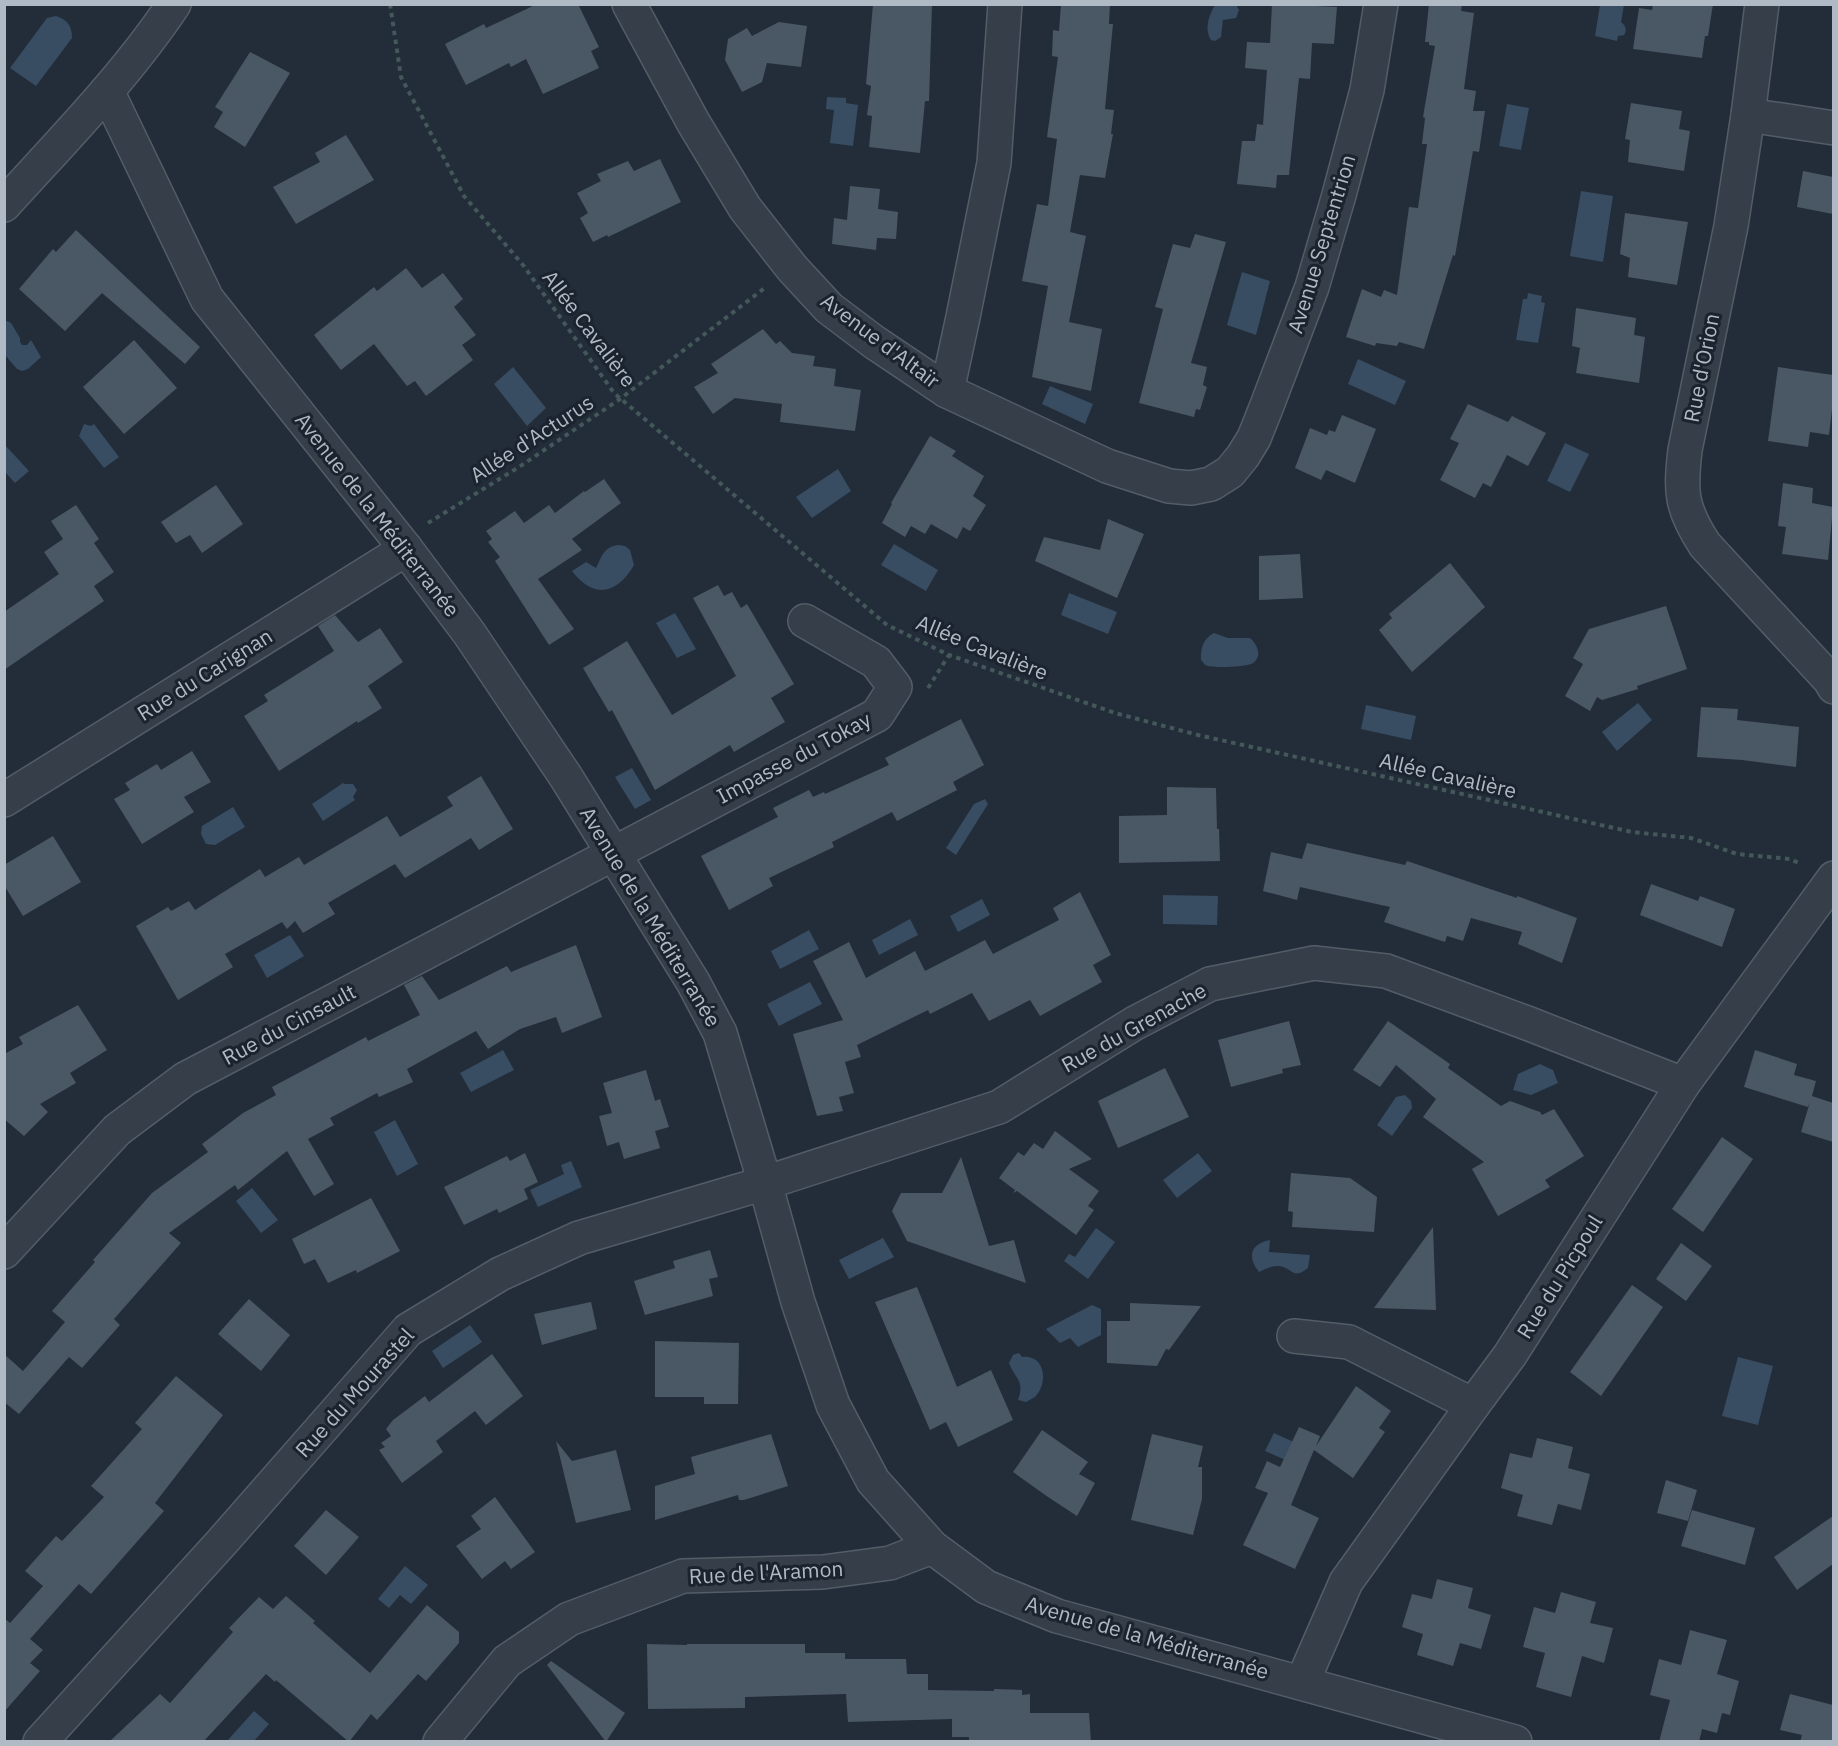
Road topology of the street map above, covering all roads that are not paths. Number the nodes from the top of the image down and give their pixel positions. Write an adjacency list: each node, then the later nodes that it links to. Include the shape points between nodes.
1 (174, 4): 6 (street)
2 (629, 4): 10 (street, Avenue d'Altaïr, via 739,198 792,268 829,308)
3 (1005, 4): 10 (street, via 994,164)
4 (1381, 4): 11 (street, Avenue Septentrion, via 1367,90 1312,287 1254,438)
5 (1762, 4): 7 (street, Rue d'Orion)
6 (106, 91): 9 (street); 12 (street, Avenue de la Méditerranée, via 207,298)
7 (1749, 115): 8 (street); 14 (street, Rue d'Orion, via 1731,226 1685,450 1683,501 1691,524 1705,545)
8 (1833, 128)
9 (4, 206)
10 (947, 391): 11 (street, Avenue d'Altaïr, via 1107,466 1169,486 1191,488 1211,484)
11 (1230, 472)
12 (403, 545): 15 (street, Rue du Carignan); 16 (street, Avenue de la Méditerranée, via 469,633)
13 (805, 621): 16 (street, Impasse du Tokay, via 876,662 895,687 877,715)
14 (1832, 682)
15 (4, 800)
16 (614, 853): 19 (street, Avenue de la Méditerranée, via 720,1033); 20 (street, Rue du Cinsault, via 185,1079 117,1130)
17 (1833, 878): 18 (street, Rue du Picpoul)
18 (1683, 1084): 19 (street, Rue du Grenache, via 1386,971 1314,963 1210,984 1135,1023 999,1107); 22 (street, Rue du Picpoul, via 1510,1356)
19 (765, 1183): 23 (street, Avenue de la Méditerranée, via 798,1302 833,1405 873,1481); 25 (street, Rue du Mourastel, via 579,1238 500,1274 408,1330)
20 (4, 1252)
21 (1294, 1336): 22 (street, via 1349,1342)
22 (1473, 1405): 24 (street, Rue du Picpoul, via 1346,1582)
23 (932, 1547): 24 (street, Avenue de la Méditerranée, via 986,1587 1057,1616); 26 (street, Rue de l'Aramon, via 890,1563 823,1572 682,1576 569,1619 507,1661)
24 (1302, 1683): 27 (street, Avenue de la Méditerranée)
25 (40, 1742)
26 (440, 1742)
27 (1515, 1742)

